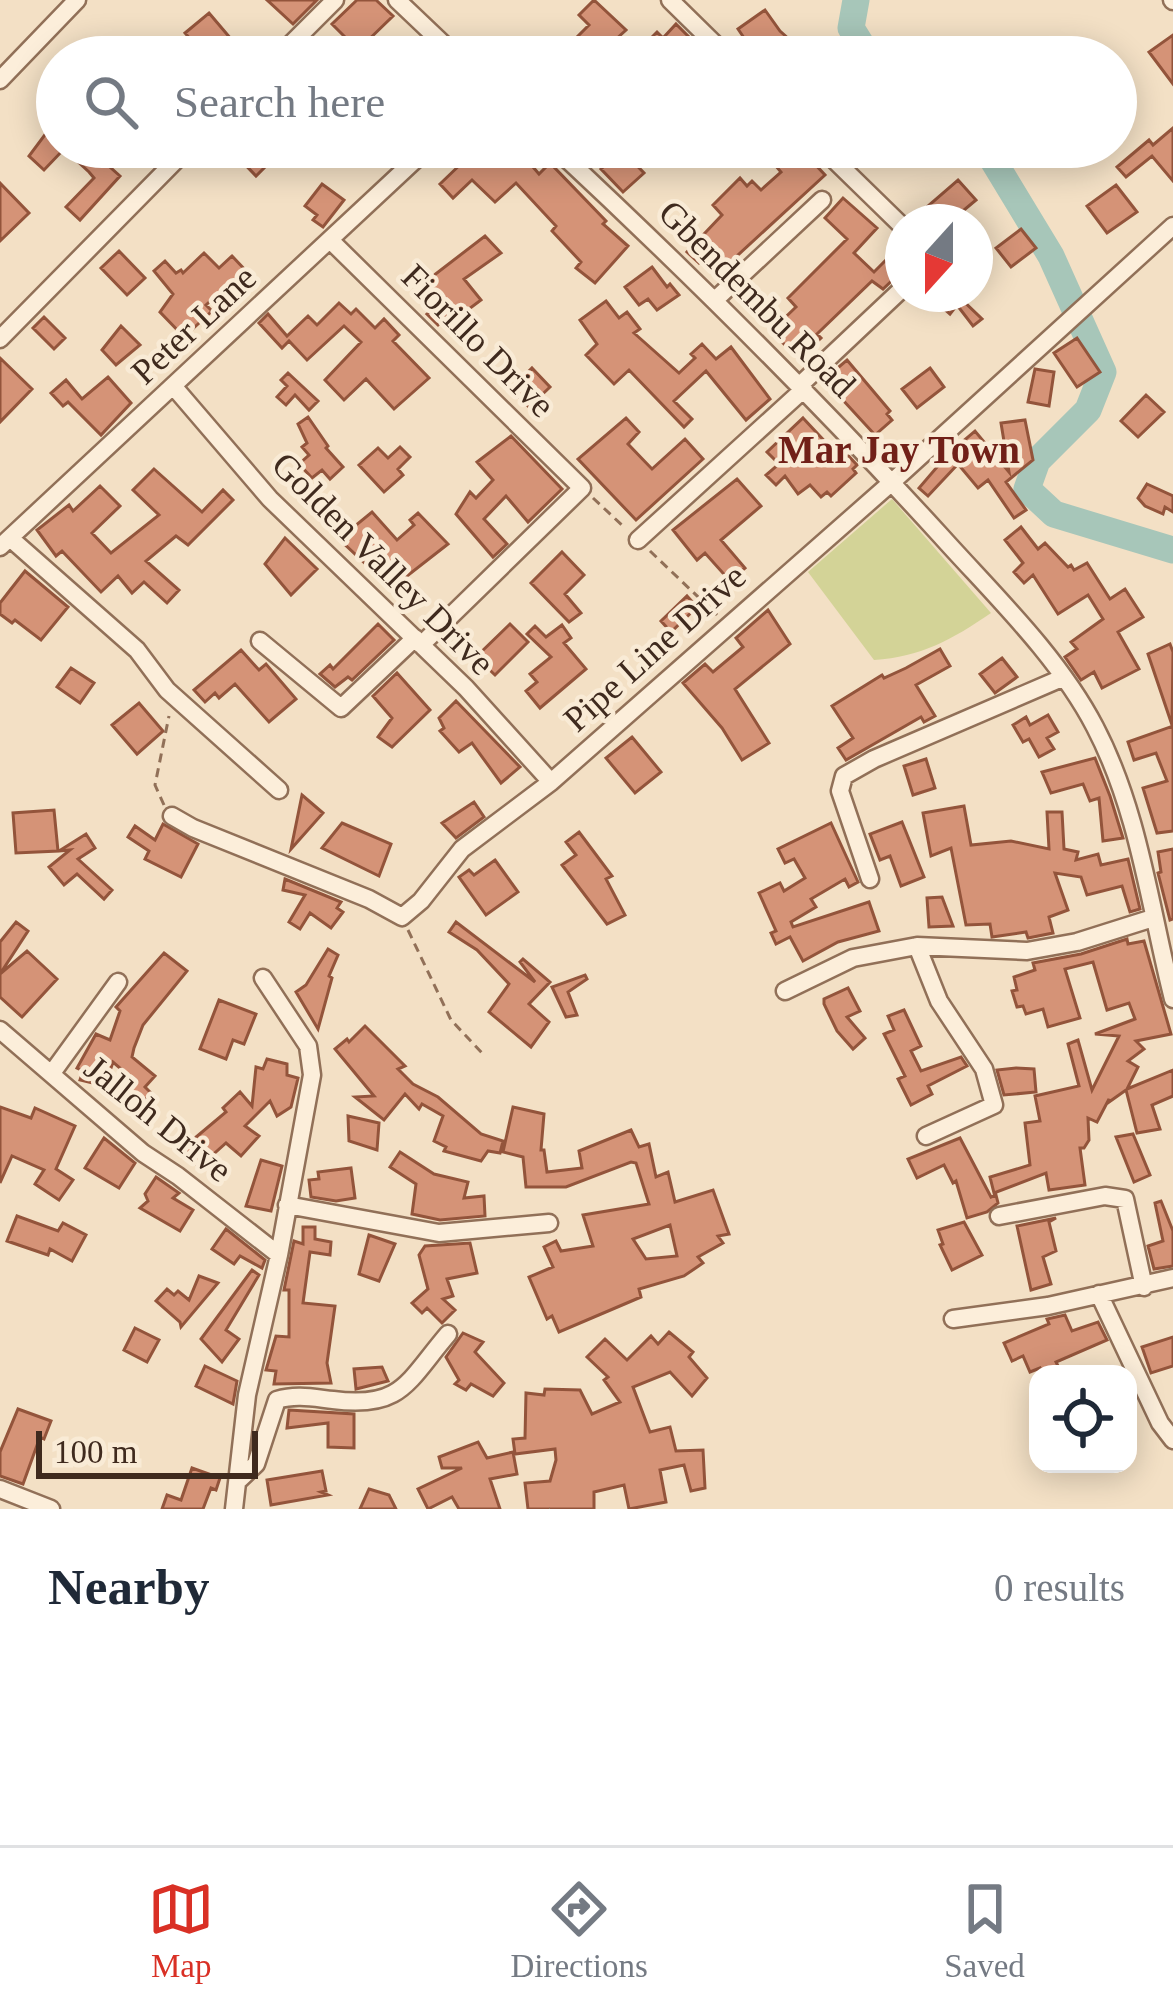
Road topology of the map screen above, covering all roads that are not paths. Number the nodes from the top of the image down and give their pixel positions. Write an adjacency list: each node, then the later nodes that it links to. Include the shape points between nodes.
1 (77, 0): 5 (street)
2 (335, 0): 6 (street)
3 (398, 0): 7 (street)
4 (670, 0): 8 (street)
5 (42, 36)
6 (299, 36)
7 (436, 36)
8 (707, 36)
9 (36, 43): 10 (street)
10 (0, 80)
11 (168, 168): 21 (street)
12 (407, 168): 18 (street, Peter Lane)
13 (576, 168): 19 (street, Gbendembu Road)
14 (843, 168): 16 (street)
15 (822, 200): 19 (street)
16 (885, 209)
17 (1173, 226): 24 (street, Pipe Line Drive)
18 (330, 240): 22 (street, Peter Lane); 28 (street, Fiorillo Drive, via 582,488)
19 (716, 299): 23 (street, Gbendembu Road)
20 (885, 306): 23 (street)
21 (0, 339)
22 (174, 387): 26 (street, Peter Lane); 28 (street, Golden Valley Drive, via 270,499)
23 (802, 387): 24 (street, Gbendembu Road); 25 (street)
24 (892, 482): 29 (street, Gbendembu Road); 30 (street, Pipe Line Drive)
25 (638, 540)
26 (5, 542): 31 (street, via 136,650 167,690)
27 (260, 641): 28 (street, via 341,708)
28 (418, 641): 30 (street, Golden Valley Drive)
29 (1062, 678): 33 (street, via 844,776 840,790); 34 (street, Gbendembu Road, via 1115,768)
30 (551, 782): 32 (street, Pipe Line Drive, via 462,849 402,917)
31 (279, 790)
32 (172, 815)
33 (870, 879)
34 (1153, 918): 35 (street, via 1027,951); 39 (street, Gbendembu Road)
35 (917, 946): 38 (street, via 853,958); 42 (street, via 939,1001 984,1069 994,1105)
36 (262, 978): 43 (street, via 308,1046 312,1075)
37 (118, 982): 41 (street)
38 (785, 991)
39 (1173, 999)
40 (0, 1030): 41 (street, Jalloh Drive)
41 (52, 1073): 46 (street, Jalloh Drive, via 142,1154)
42 (926, 1136)
43 (287, 1204): 45 (street, via 440,1232); 46 (street)
44 (1000, 1216): 48 (street, via 1125,1199)
45 (549, 1223)
46 (279, 1255): 53 (street, via 247,1395)
47 (1173, 1278): 48 (street)
48 (1144, 1287): 49 (street)
49 (1100, 1294): 50 (street); 52 (street)
50 (953, 1319)
51 (448, 1334): 53 (street, via 382,1401 277,1400 256,1464)
52 (1173, 1440)
53 (238, 1480): 56 (street)
54 (0, 1489): 55 (street)
55 (51, 1509)
56 (234, 1509)

